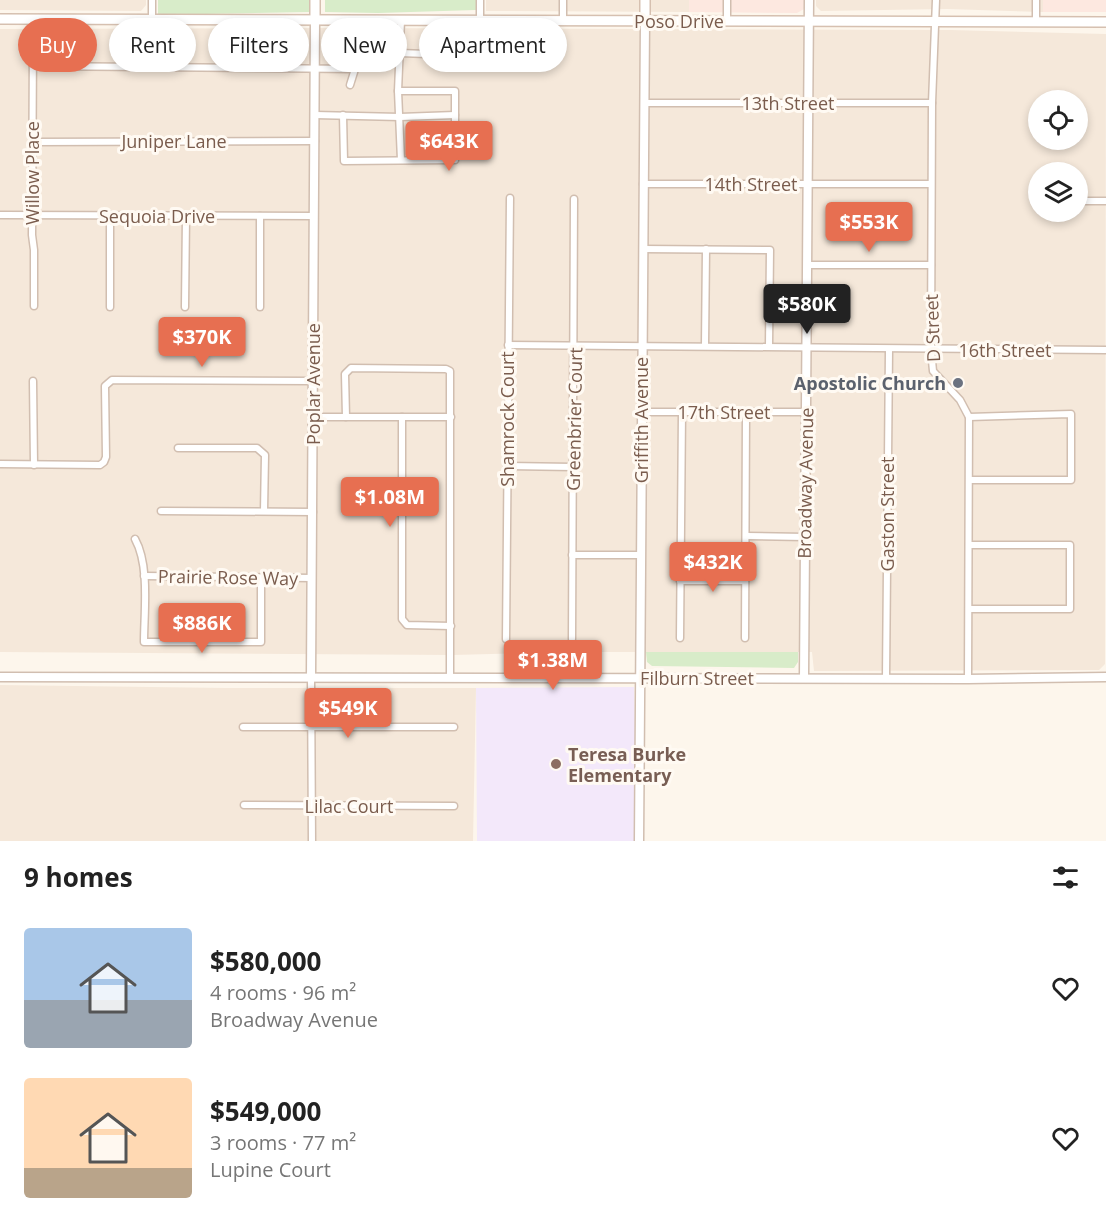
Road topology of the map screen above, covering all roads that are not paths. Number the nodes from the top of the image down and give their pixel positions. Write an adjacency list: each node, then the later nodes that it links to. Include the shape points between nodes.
1 (152, 0): 10 (street)
2 (315, 0): 16 (main road, Poplar Avenue)
3 (480, 0): 11 (street)
4 (563, 0): 12 (street)
5 (645, 0): 19 (main road, Griffith Avenue)
6 (727, 0): 20 (street)
7 (809, 0): 21 (street, Broadway Avenue)
8 (936, 0): 22 (street, D Street)
9 (1036, 0): 23 (street)
10 (152, 18)
11 (480, 18)
12 (563, 18)
13 (0, 20): 14 (main road, Poso Drive)
14 (109, 20)
15 (196, 20): 16 (main road, Poso Drive)
16 (315, 20): 17 (main road, Poso Drive); 26 (street, Poplar Avenue)
17 (321, 20)
18 (567, 20): 19 (main road, Poso Drive)
19 (645, 21): 20 (main road, Poso Drive); 33 (street, Griffith Avenue)
20 (727, 21): 21 (main road, Poso Drive)
21 (809, 21): 22 (main road, Poso Drive); 34 (street, Broadway Avenue)
22 (934, 21): 23 (main road, Poso Drive); 35 (street, D Street)
23 (1036, 22): 24 (main road, Poso Drive)
24 (1106, 22)
25 (97, 66): 26 (street)
26 (315, 67): 27 (street); 36 (street, Poplar Avenue)
27 (321, 67)
28 (33, 72): 41 (street, Willow Place)
29 (354, 72): 31 (street)
30 (399, 72): 32 (street)
31 (350, 85)
32 (398, 91): 38 (street, via 455,91); 39 (street)
33 (644, 103): 34 (street, 13th Street); 43 (street, Griffith Avenue)
34 (808, 103): 35 (street, 13th Street); 44 (street, Broadway Avenue)
35 (932, 104): 45 (street, D Street)
36 (315, 115): 37 (street); 40 (street, Poplar Avenue)
37 (343, 115): 39 (street); 42 (street, via 344,161)
38 (455, 116): 39 (street); 42 (street, via 455,160)
39 (400, 117): 42 (street)
40 (315, 141): 41 (street, Juniper Lane); 55 (street, Poplar Avenue)
41 (33, 142): 52 (street, Willow Place)
42 (401, 160)
43 (643, 184): 44 (street, 14th Street); 56 (street, Griffith Avenue)
44 (808, 184): 45 (street, 14th Street); 58 (street, Broadway Avenue)
45 (931, 184): 59 (street, D Street)
46 (510, 198): 64 (street, Shamrock Court)
47 (574, 199): 65 (street, Greenbrier Court)
48 (1088, 201): 49 (street)
49 (1106, 201)
50 (0, 215): 52 (street, Sequoia Drive)
51 (110, 215): 52 (street, Sequoia Drive); 53 (street, Sequoia Drive); 61 (street)
52 (32, 216): 60 (street, Willow Place)
53 (186, 216): 54 (street, Sequoia Drive); 62 (street)
54 (260, 216): 55 (street, Sequoia Drive); 63 (street)
55 (314, 216): 74 (street, Poplar Avenue)
56 (643, 249): 57 (street); 66 (street, Griffith Avenue)
57 (706, 249): 67 (street); 68 (street, via 770,250)
58 (807, 265): 59 (street); 69 (street, Broadway Avenue)
59 (931, 265): 71 (street, D Street)
60 (34, 306)
61 (110, 307)
62 (185, 307)
63 (260, 307)
64 (508, 345): 65 (street, 16th Street); 87 (street, Shamrock Court)
65 (574, 345): 66 (street, 16th Street); 88 (street, Greenbrier Court)
66 (641, 346): 67 (street, 16th Street); 75 (street, Griffith Avenue)
67 (705, 346): 68 (street, 16th Street)
68 (769, 346): 69 (street, 16th Street)
69 (807, 347): 70 (street, 16th Street); 78 (street, Broadway Avenue)
70 (888, 350): 71 (street, 16th Street); 116 (street, Gaston Street)
71 (931, 350): 72 (street, 16th Street); 83 (street, D Street, via 933,371 960,400)
72 (1106, 350)
73 (33, 381): 86 (street)
74 (314, 381): 79 (street, Poplar Avenue); 86 (street, via 112,380 105,386 104,462)
75 (642, 412): 76 (street, 17th Street); 98 (street, Griffith Avenue)
76 (682, 412): 77 (street, 17th Street); 102 (street)
77 (746, 412): 78 (street, 17th Street); 93 (street)
78 (806, 412): 94 (street, Broadway Avenue)
79 (313, 417): 80 (street); 92 (street, Poplar Avenue)
80 (346, 417): 81 (street); 82 (street, via 345,374 351,368 446,369 451,375)
81 (402, 417): 82 (street); 105 (street, via 402,619 407,625)
82 (451, 417): 105 (street)
83 (969, 417): 89 (street); 89 (street, via 1071,414 1071,480)
84 (178, 448): 91 (street, via 257,448 264,455)
85 (0, 464): 86 (street)
86 (34, 465)
87 (507, 466): 88 (street); 108 (street, Shamrock Court)
88 (573, 467): 97 (street, Greenbrier Court)
89 (970, 480): 96 (street)
90 (160, 511): 91 (street)
91 (264, 511): 92 (street)
92 (313, 512): 101 (street, Poplar Avenue)
93 (746, 536): 94 (street); 103 (street)
94 (805, 537): 115 (street, Broadway Avenue)
95 (135, 539): 99 (street, via 141,549)
96 (969, 545): 104 (street); 104 (street, via 1070,544 1070,609)
97 (572, 555): 98 (street); 109 (street, Greenbrier Court)
98 (640, 555): 114 (street, Griffith Avenue)
99 (144, 576): 100 (street, Prairie Rose Way); 100 (street, via 144,642 261,642)
100 (261, 578): 101 (street, Prairie Rose Way)
101 (312, 578): 111 (street, Poplar Avenue)
102 (680, 581): 103 (street); 106 (street)
103 (745, 581): 107 (street)
104 (969, 609): 117 (street)
105 (451, 626): 112 (street)
106 (680, 638)
107 (745, 638)
108 (506, 639)
109 (572, 639)
110 (0, 677): 111 (street, Filburn Street)
111 (311, 677): 112 (street, Filburn Street); 118 (street, Poplar Avenue)
112 (450, 677): 114 (street, Filburn Street)
113 (1106, 677): 117 (street, Filburn Street)
114 (640, 678): 115 (street, Filburn Street); 125 (street, Griffith Avenue)
115 (804, 678): 116 (street, Filburn Street)
116 (886, 678): 117 (street, Filburn Street)
117 (968, 679)
118 (312, 727): 119 (street); 120 (street); 122 (street, Poplar Avenue)
119 (454, 727)
120 (243, 728)
121 (244, 805): 122 (street, Lilac Court)
122 (312, 806): 123 (street, Lilac Court); 124 (street, Poplar Avenue)
123 (454, 806)
124 (312, 841)
125 (639, 841)

